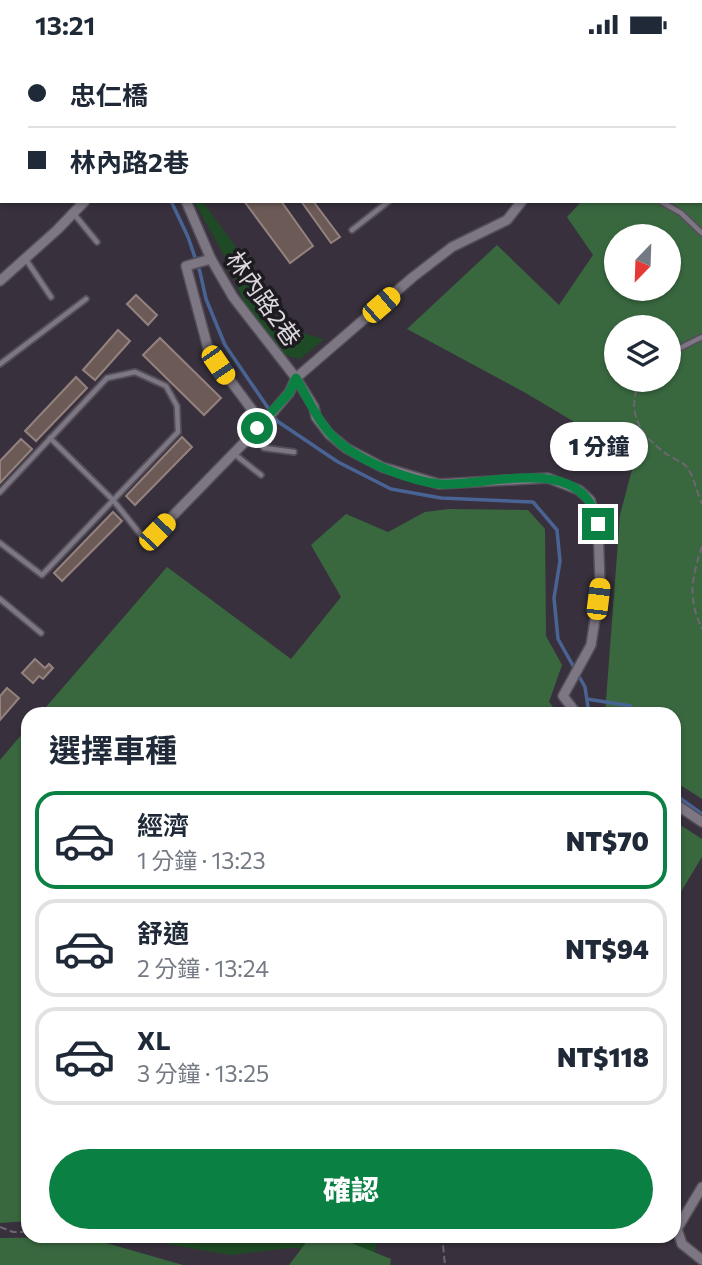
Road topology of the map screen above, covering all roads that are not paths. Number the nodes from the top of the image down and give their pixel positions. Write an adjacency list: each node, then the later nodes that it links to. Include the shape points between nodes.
1 (83, 203): 6 (street)
2 (187, 203): 11 (street, 林內路2巷)
3 (386, 203): 7 (lane)
4 (520, 203): 18 (street, 林內路2巷, via 507,220 452,247)
5 (664, 203): 8 (lane)
6 (74, 214): 9 (lane); 10 (street)
7 (352, 230)
8 (702, 233)
9 (97, 242)
10 (24, 257): 12 (street); 13 (lane)
11 (211, 259): 18 (street, 林內路2巷, via 233,297); 19 (street, 林內路2巷, via 186,266 209,352)
12 (0, 281)
13 (51, 297)
14 (86, 299): 17 (lane)
15 (702, 337): 16 (lane)
16 (681, 348)
17 (0, 364)
18 (296, 378): 19 (street, via 289,393); 31 (street, 林內路2巷, via 329,434 382,467 439,484 548,478 564,482 590,500 598,524 600,584 591,645 563,696)
19 (261, 424): 21 (street); 22 (lane, via 264,449)
20 (50, 438): 24 (lane); 25 (lane); 25 (lane, via 107,378 135,372 166,386 177,406 178,432)
21 (232, 452): 23 (lane); 26 (street)
22 (294, 452)
23 (261, 475)
24 (0, 492)
25 (113, 501): 27 (lane); 28 (lane, via 42,575)
26 (157, 532)
27 (145, 540)
28 (0, 543)
29 (0, 599): 30 (lane)
30 (41, 633)
31 (572, 707)
32 (681, 808): 33 (street)
33 (702, 822)
34 (702, 1187): 35 (street)
35 (681, 1222)
36 (681, 1241): 37 (street)
37 (702, 1260)

